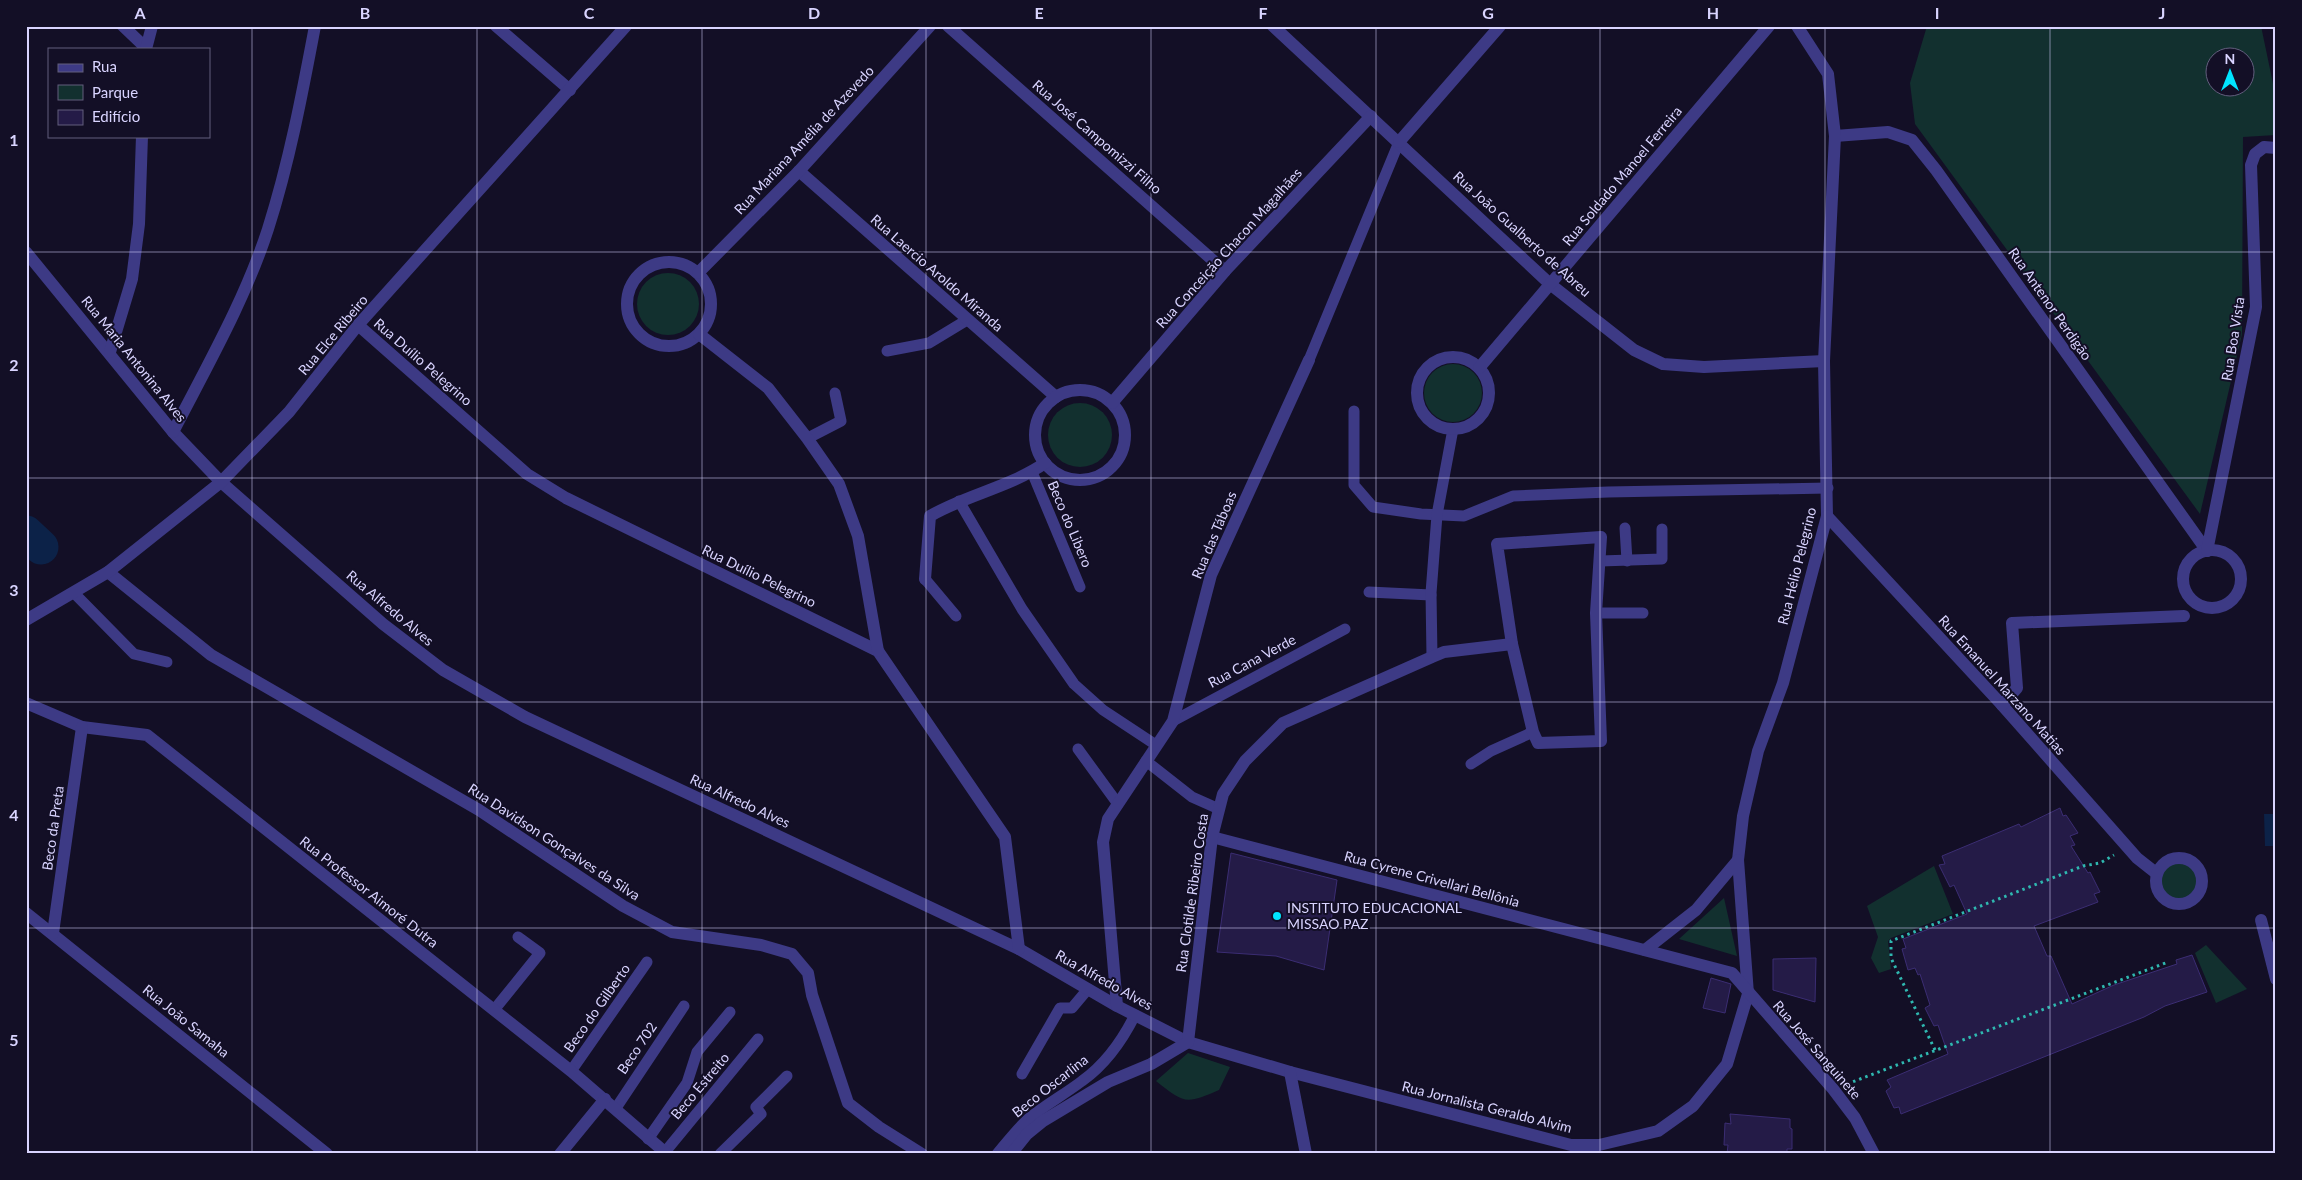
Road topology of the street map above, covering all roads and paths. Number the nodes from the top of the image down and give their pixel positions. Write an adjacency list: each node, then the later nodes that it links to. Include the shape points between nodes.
1 (123, 26): 12 (street)
2 (152, 26): 12 (street)
3 (315, 26): 37 (street, via 293,142 267,231 229,324)
4 (496, 26): 13 (street)
5 (626, 26): 13 (street, Rua Elce Ribeiro)
6 (930, 26): 19 (street, Rua Mariana Amélia de Azevedo)
7 (948, 26): 21 (street, Rua José Campomizzi Filho)
8 (1273, 26): 14 (street, Rua João Gualberto de Abreu)
9 (1500, 26): 17 (street)
10 (1769, 26): 23 (street, Rua Soldado Manoel Ferreira)
11 (1796, 26): 15 (street, Rua Hélio Pelegrino, via 1828,74)
12 (146, 48)
13 (570, 90): 25 (street, Rua Elce Ribeiro)
14 (1371, 116): 17 (street, Rua João Gualberto de Abreu); 21 (street, Rua Conceição Chacon Magalhães)
15 (1835, 136): 30 (street, Rua Hélio Pelegrino); 48 (street, Rua Antenor Perdigão, via 1888,132 1912,140)
16 (142, 138): 28 (street, via 139,224 132,279)
17 (1399, 142): 23 (street, Rua João Gualberto de Abreu); 29 (lane, Rua das Táboas)
18 (2276, 148): 48 (street, Rua Boa Vista, via 2264,147 2255,154 2251,165 2256,307)
19 (799, 171): 22 (street, Rua Mariana Amélia de Azevedo); 24 (street, Rua Laercio Aroldo Miranda)
20 (26, 252): 28 (street, Rua Maria Antonina Alves)
21 (1225, 271): 34 (street, Rua Conceição Chacon Magalhães)
22 (698, 273): 26 (street, via 706,284 711,310); 26 (street, via 686,265 672,262 658,263 645,269 635,279 627,306 630,320 649,340 675,345)
23 (1550, 284): 30 (street, Rua João Gualberto de Abreu, via 1634,350 1663,364 1704,367); 31 (street, Rua Soldado Manoel Ferreira)
24 (967, 320): 27 (lane, via 929,343); 33 (street, Rua Laercio Aroldo Miranda)
25 (358, 325): 41 (street, Rua Elce Ribeiro, via 289,412); 64 (street, Rua Duílio Pelegrino, via 527,474 566,498)
26 (699, 334): 38 (street, via 768,388)
27 (888, 351)
28 (110, 352): 37 (street, Rua Maria Antonina Alves)
29 (1309, 360): 69 (street, Rua das Táboas, via 1212,575)
30 (1824, 360): 42 (street, Rua Hélio Pelegrino)
31 (1479, 368): 36 (street, via 1489,389 1486,407 1476,421); 36 (street, via 1458,357 1446,358 1435,362 1419,379 1416,390 1422,413 1430,422)
32 (835, 393): 38 (lane, via 841,421)
33 (1056, 397): 34 (street, via 1070,391 1085,390 1100,394); 39 (street, via 1044,407 1034,435)
34 (1112, 403): 39 (street, via 1121,415 1125,436 1120,458 1110,469 1098,477 1069,479)
35 (1354, 411): 44 (lane, via 1354,485 1374,507)
36 (1453, 429): 44 (lane)
37 (173, 432): 41 (street, Rua Maria Antonina Alves)
38 (808, 438): 64 (street, via 839,484 858,536)
39 (1044, 463): 40 (street)
40 (1032, 472): 43 (street); 53 (lane, Beco do Libero)
41 (221, 482): 51 (street, Rua Elce Ribeiro); 86 (street, Rua Alfredo Alves, via 383,624 443,670 534,721)
42 (1828, 488): 44 (lane, via 1513,496 1464,516); 45 (street, Rua Hélio Pelegrino)
43 (959, 501): 52 (street, via 930,516); 72 (lane, via 1022,609 1074,684 1103,710)
44 (1437, 515): 56 (lane)
45 (1827, 516): 68 (street, Rua Emanuel Marzano Matias); 80 (street, Rua Hélio Pelegrino, via 1783,683 1758,751 1743,816)
46 (1625, 528): 50 (lane)
47 (1662, 529): 50 (lane, via 1662,559)
48 (2207, 550): 48 (street, via 2187,563 2183,582 2191,600 2199,606 2218,608 2228,604 2240,590 2241,571 2230,555)
49 (1600, 561): 50 (lane); 57 (street); 63 (street, via 1601,537 1497,544)
50 (1627, 561)
51 (108, 572): 55 (street, Rua Elce Ribeiro); 113 (street, Rua Davidson Gonçalves da Silva, via 210,656 479,810 623,906 672,932 761,945 792,954 808,974 848,1103 878,1127)
52 (925, 579): 59 (lane)
53 (1080, 587)
54 (1369, 592): 56 (lane)
55 (75, 594): 61 (street, Rua Elce Ribeiro); 66 (lane, via 134,654)
56 (1431, 595): 65 (lane)
57 (1596, 613): 58 (lane); 71 (street, via 1601,741 1538,743)
58 (1643, 613)
59 (956, 616)
60 (2184, 616): 68 (street, via 2012,623 2017,688)
61 (26, 620)
62 (1345, 628): 69 (lane, Rua Cana Verde)
63 (1512, 644): 65 (street, Rua Clotilde Ribeiro Costa, via 1444,652); 71 (street)
64 (878, 651): 86 (street, Rua Duílio Pelegrino, via 1005,837)
65 (1432, 657): 77 (street, Rua Clotilde Ribeiro Costa, via 1283,723 1245,761 1223,794)
66 (167, 662)
67 (26, 703): 70 (street, Rua Professor Aimoré Dutra)
68 (2002, 706): 79 (street, Rua Emanuel Marzano Matias)
69 (1173, 721): 72 (street, Rua das Táboas)
70 (82, 727): 84 (street, Beco da Preta); 95 (street, Rua Professor Aimoré Dutra, via 147,735)
71 (1533, 732): 75 (lane)
72 (1156, 746): 74 (street, Rua das Táboas)
73 (1078, 749): 76 (lane)
74 (1146, 761): 76 (street, Rua das Táboas); 77 (lane, via 1192,797)
75 (1471, 764)
76 (1118, 804): 94 (street, Rua das Táboas, via 1108,819 1103,842)
77 (1219, 810): 78 (street, Rua Clotilde Ribeiro Costa)
78 (1212, 837): 87 (street, Rua Cyrene Crivellari Bellônia); 99 (street, Rua Clotilde Ribeiro Costa)
79 (2128, 846): 81 (street, Rua Emanuel Marzano Matias); 100 (path, via 2100,863 2083,866 1891,941 1895,967)
80 (1738, 860): 87 (street, via 1696,910); 92 (street, Rua Hélio Pelegrino)
81 (2156, 873)
82 (26, 913): 84 (street, Rua João Samaha)
83 (2261, 920): 90 (street)
84 (52, 933): 110 (street, Rua João Samaha)
85 (518, 937): 95 (lane, via 540,953)
86 (1019, 949): 91 (street, Rua Alfredo Alves)
87 (1645, 950): 92 (street, Rua Cyrene Crivellari Bellônia, via 1732,972)
88 (647, 962): 101 (lane, Beco do Gilberto)
89 (2168, 962): 100 (path)
90 (2275, 974)
91 (1088, 989): 94 (street, Rua Alfredo Alves); 103 (lane, via 1072,1008 1060,1008)
92 (1748, 994): 102 (street, Rua Jornalista Geraldo Alvim, via 1727,1064 1693,1106 1658,1131 1599,1145 1571,1145); 105 (street, Rua José Sanguinete)
93 (684, 1006): 107 (lane, Beco 702)
94 (1117, 1006): 97 (street, Rua Alfredo Alves)
95 (494, 1010): 101 (street, Rua Professor Aimoré Dutra)
96 (730, 1012): 108 (lane, via 698,1052 687,1083)
97 (1135, 1015): 99 (street, Rua Alfredo Alves); 114 (lane, Beco Oscarlina, via 1110,1056 1083,1081 1027,1120)
98 (758, 1039): 109 (lane, Beco Estreito)
99 (1188, 1042): 102 (street, Rua Alfredo Alves); 115 (street, via 1151,1064 1108,1082 1043,1121)
100 (1935, 1050): 105 (path)
101 (572, 1071): 106 (street, Rua Professor Aimoré Dutra)
102 (1290, 1072): 116 (street)
103 (1022, 1074)
104 (787, 1076): 112 (lane, via 756,1107 761,1114)
105 (1833, 1089): 117 (street, Rua José Sanguinete, via 1855,1118)
106 (605, 1099): 107 (street, Rua Professor Aimoré Dutra); 111 (street)
107 (616, 1108): 108 (street, Rua Professor Aimoré Dutra)
108 (648, 1139): 109 (street, Rua Professor Aimoré Dutra)
109 (666, 1153)
110 (327, 1154)
111 (560, 1154)
112 (720, 1154)
113 (922, 1154)
114 (997, 1154)
115 (1011, 1154)
116 (1306, 1154)
117 (1874, 1154)

